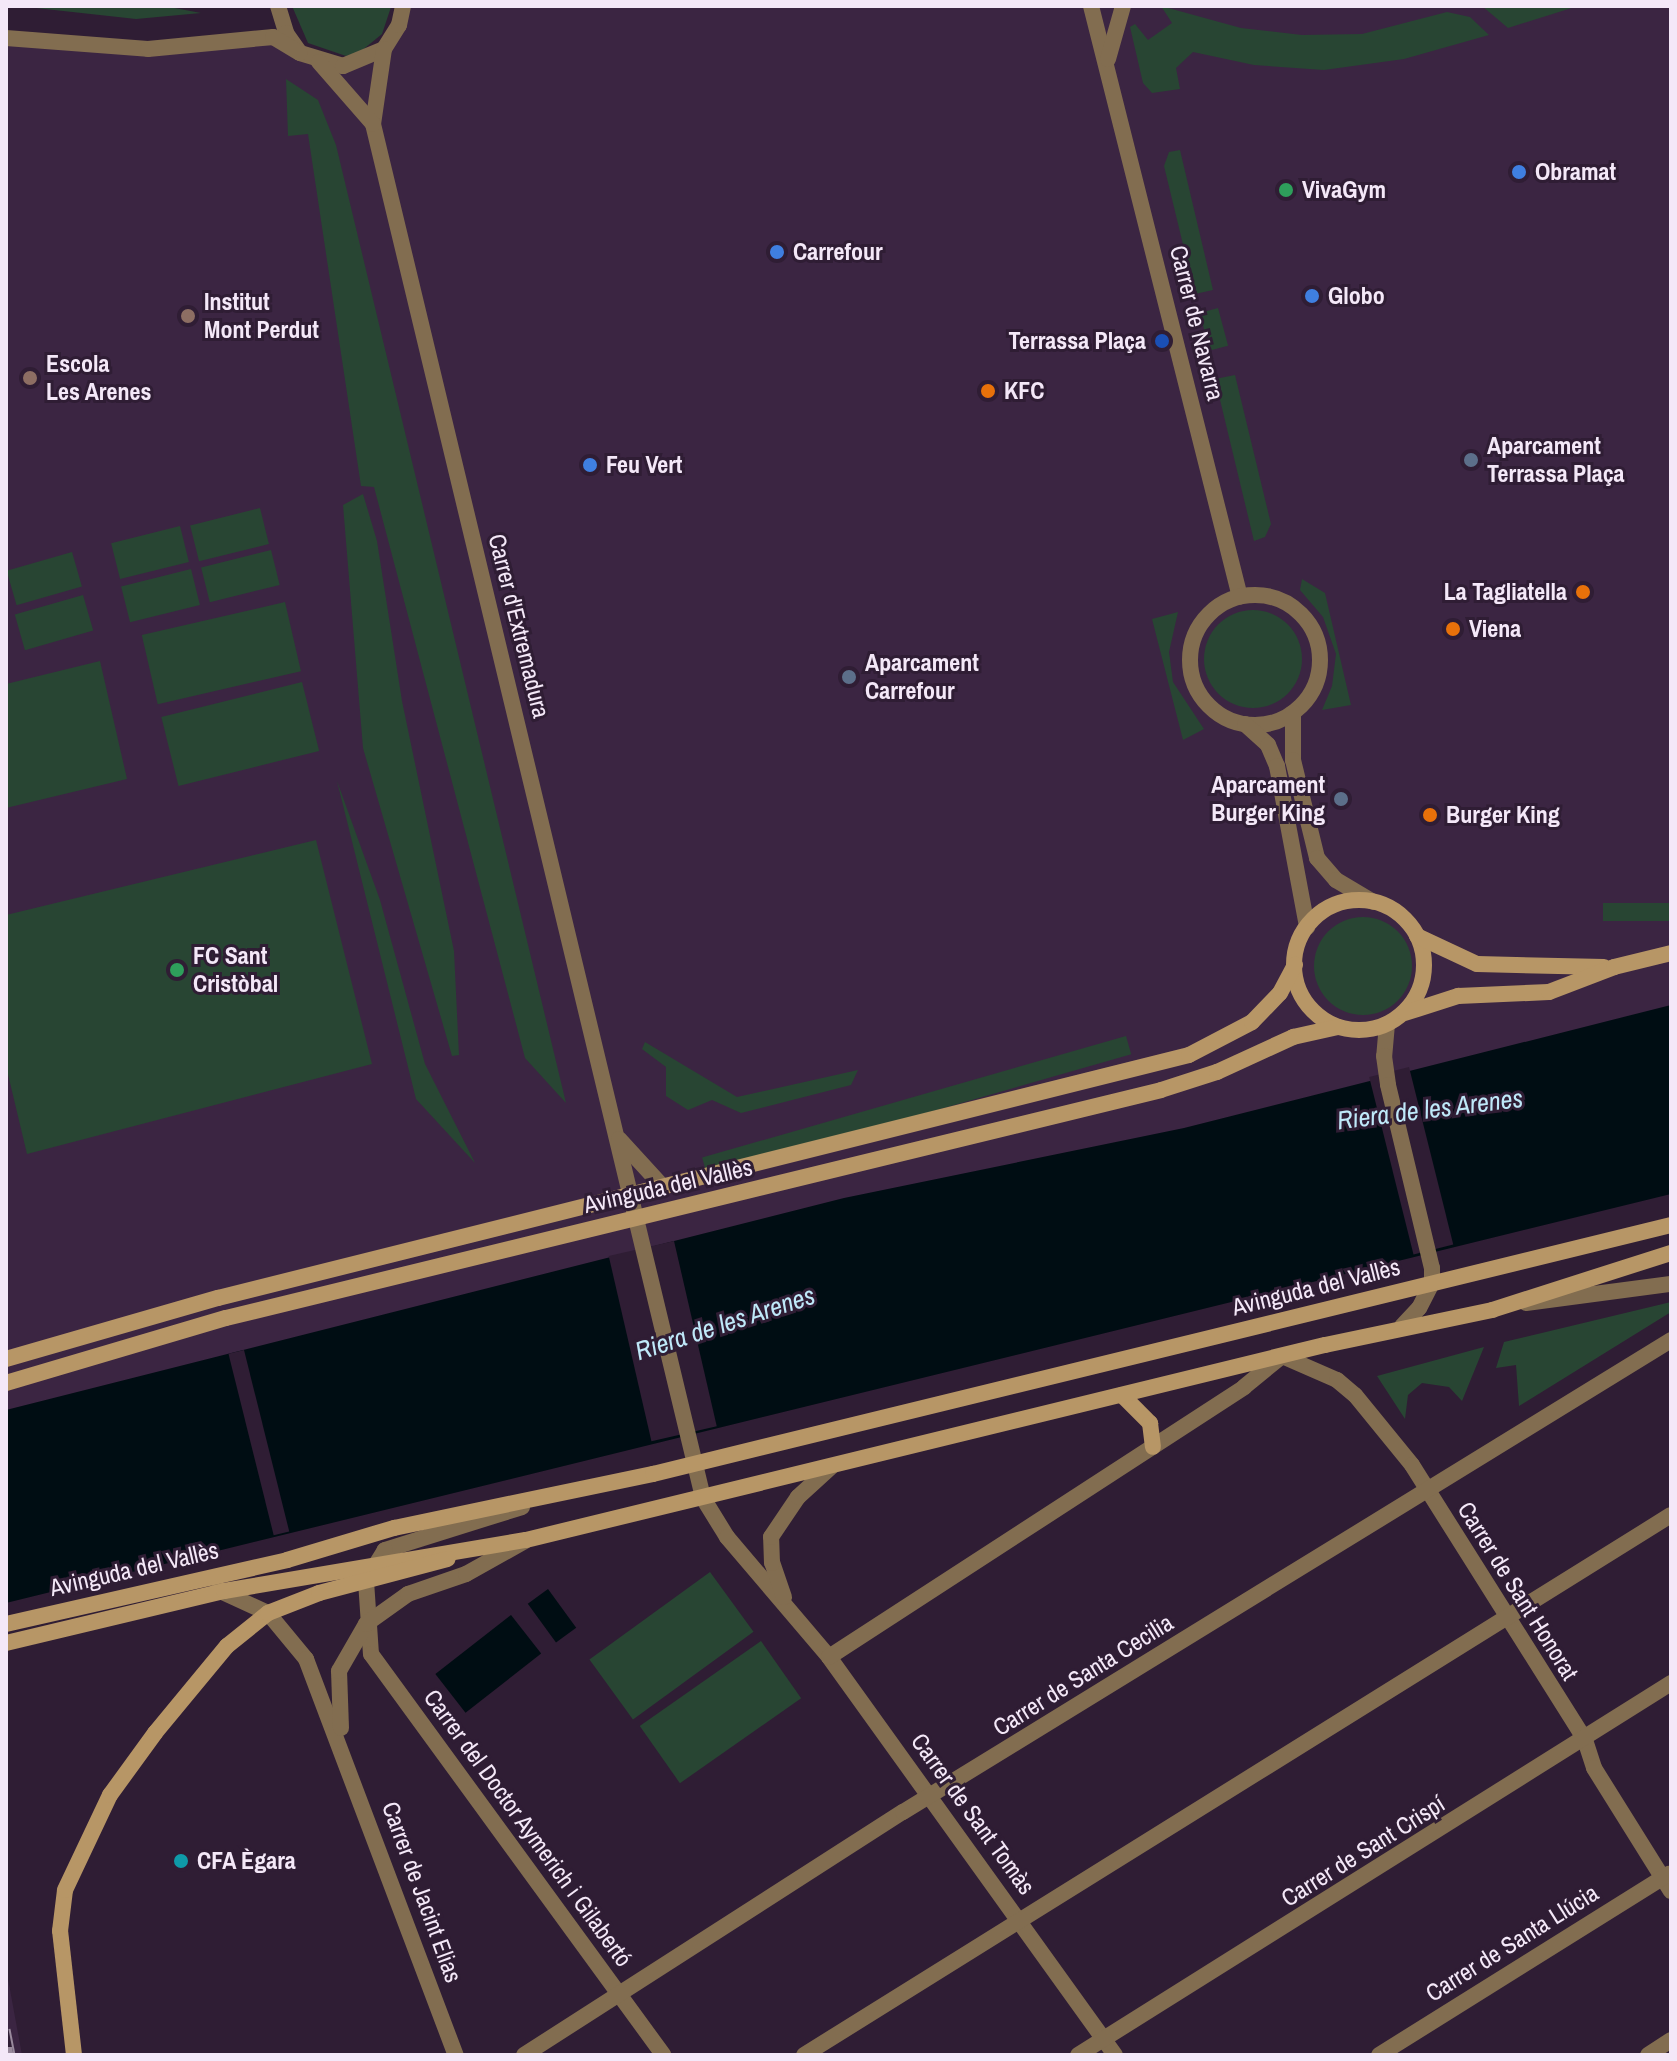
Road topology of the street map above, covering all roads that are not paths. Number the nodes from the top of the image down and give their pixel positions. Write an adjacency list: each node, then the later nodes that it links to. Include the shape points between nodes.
1 (278, 6): 7 (street, via 286,33)
2 (403, 6): 6 (street, Carrer d'Extremadura, via 399,25)
3 (1091, 6): 8 (street, Carrer de Navarra)
4 (1123, 6): 8 (street)
5 (6, 38): 7 (street, via 148,49 273,37)
6 (384, 49): 9 (street, via 343,66); 10 (street, Carrer d'Extremadura)
7 (300, 53): 9 (street)
8 (1107, 60): 11 (street, Carrer de Navarra)
9 (319, 62): 10 (street, Carrer d'Extremadura)
10 (373, 124): 23 (street, Carrer d'Extremadura)
11 (1240, 597): 12 (street, via 1267,597 1294,608 1316,640 1317,679); 13 (street, via 1204,619 1190,656 1200,695 1214,710)
12 (1293, 713): 13 (street, via 1278,721); 14 (street, via 1293,760 1317,858 1336,880)
13 (1245, 724): 15 (street, via 1268,745 1277,766)
14 (1373, 902): 15 (main road, via 1343,902); 16 (main road, via 1394,910)
15 (1307, 927): 18 (main road)
16 (1417, 936): 19 (main road, via 1477,964); 20 (main road, via 1424,971)
17 (1671, 953): 19 (main road)
18 (1295, 965): 22 (main road, via 1304,999); 24 (main road, Avinguda del Vallès, via 1259,1016 1189,1055)
19 (1614, 967): 20 (main road, via 1549,992 1458,996)
20 (1404, 1013): 21 (main road)
21 (1387, 1024): 22 (main road, via 1364,1030); 29 (street, via 1386,1069 1430,1250)
22 (1338, 1027): 26 (main road, Avinguda del Vallès, via 1293,1037 1217,1072 1161,1090)
23 (619, 1139): 24 (street, Carrer d'Extremadura); 25 (street, Carrer d'Extremadura)
24 (663, 1187): 25 (main road, Avinguda del Vallès)
25 (627, 1198): 26 (street, Carrer d'Extremadura); 35 (main road, Avinguda del Vallès, via 218,1298)
26 (632, 1219): 36 (main road, Avinguda del Vallès, via 211,1322); 39 (street, Carrer d'Extremadura)
27 (1671, 1225): 29 (main road, Avinguda del Vallès)
28 (1671, 1253): 31 (main road, Avinguda del Vallès)
29 (1432, 1283): 32 (street); 39 (main road, Avinguda del Vallès)
30 (1671, 1284): 31 (street, Avinguda del Vallès)
31 (1513, 1304): 32 (main road, Avinguda del Vallès)
32 (1402, 1326): 34 (main road, Avinguda del Vallès)
33 (1671, 1340): 41 (street, Carrer de Santa Cecilia)
34 (1282, 1356): 37 (main road, Avinguda del Vallès); 38 (street); 41 (street, Carrer de Sant Honorat, via 1337,1380 1355,1395)
35 (6, 1359)
36 (6, 1383)
37 (1122, 1395): 38 (main road, via 1150,1423); 40 (main road, Avinguda del Vallès)
38 (1153, 1447): 57 (street)
39 (692, 1463): 42 (main road, Avinguda del Vallès); 43 (street)
40 (832, 1466): 43 (main road, Avinguda del Vallès); 51 (street, Carrer de Sant Tomàs, via 798,1497 771,1537 772,1563)
41 (1426, 1487): 53 (street, Carrer de Sant Honorat); 61 (street, Carrer de Santa Cecilia)
42 (552, 1497): 47 (street, Avinguda del Vallès, via 400,1542); 48 (main road, Avinguda del Vallès, via 465,1512 287,1560)
43 (703, 1498): 45 (main road, Avinguda del Vallès); 51 (street, Carrer de Sant Tomàs, via 727,1537)
44 (1671, 1515): 53 (street)
45 (526, 1540): 46 (main road, Avinguda del Vallès); 55 (street, Carrer de Jacint Elias, via 466,1574 408,1594)
46 (496, 1544): 47 (main road, Avinguda del Vallès); 49 (main road)
47 (374, 1563): 49 (street); 50 (main road, Avinguda del Vallès)
48 (183, 1580): 50 (street, Carrer de Jacint Elias); 54 (main road, Avinguda del Vallès)
49 (366, 1581): 52 (main road); 55 (street)
50 (224, 1591): 52 (street, Carrer de Jacint Elias); 56 (main road, Avinguda del Vallès)
51 (787, 1606): 57 (street, Carrer de Sant Tomàs)
52 (268, 1613): 60 (street, Carrer de Jacint Elias, via 306,1659); 67 (main road, via 227,1646 155,1733 87,1838 65,1890 60,1931)
53 (1509, 1618): 59 (street, Carrer de Sant Honorat); 63 (street)
54 (6, 1624)
55 (366, 1624): 60 (street, Carrer de Jacint Elias, via 339,1671); 64 (street, Carrer del Doctor Aymerich i Gilabertó, via 371,1654)
56 (6, 1643)
57 (829, 1657): 61 (street, Carrer de Sant Tomàs)
58 (1671, 1683): 59 (street, Carrer de Sant Crispí)
59 (1585, 1740): 62 (street, Carrer de Sant Honorat, via 1594,1768); 66 (street, Carrer de Sant Crispí)
60 (343, 1745): 68 (street, Carrer de Jacint Elias)
61 (932, 1799): 63 (street, Carrer de Sant Tomàs); 64 (street, Carrer de Santa Cecilia)
62 (1668, 1880): 73 (street, Carrer de Santa Llúcia)
63 (1021, 1921): 66 (street, Carrer de Sant Tomàs); 71 (street)
64 (618, 1992): 69 (street, Carrer de Santa Cecilia); 70 (street, Carrer del Doctor Aymerich i Gilabertó)
65 (1671, 2040): 74 (street)
66 (1111, 2048): 72 (street, Carrer de Sant Crispí)
67 (74, 2055)
68 (456, 2055)
69 (524, 2055)
70 (663, 2055)
71 (804, 2055)
72 (1078, 2055)
73 (1379, 2055)
74 (1648, 2055)

